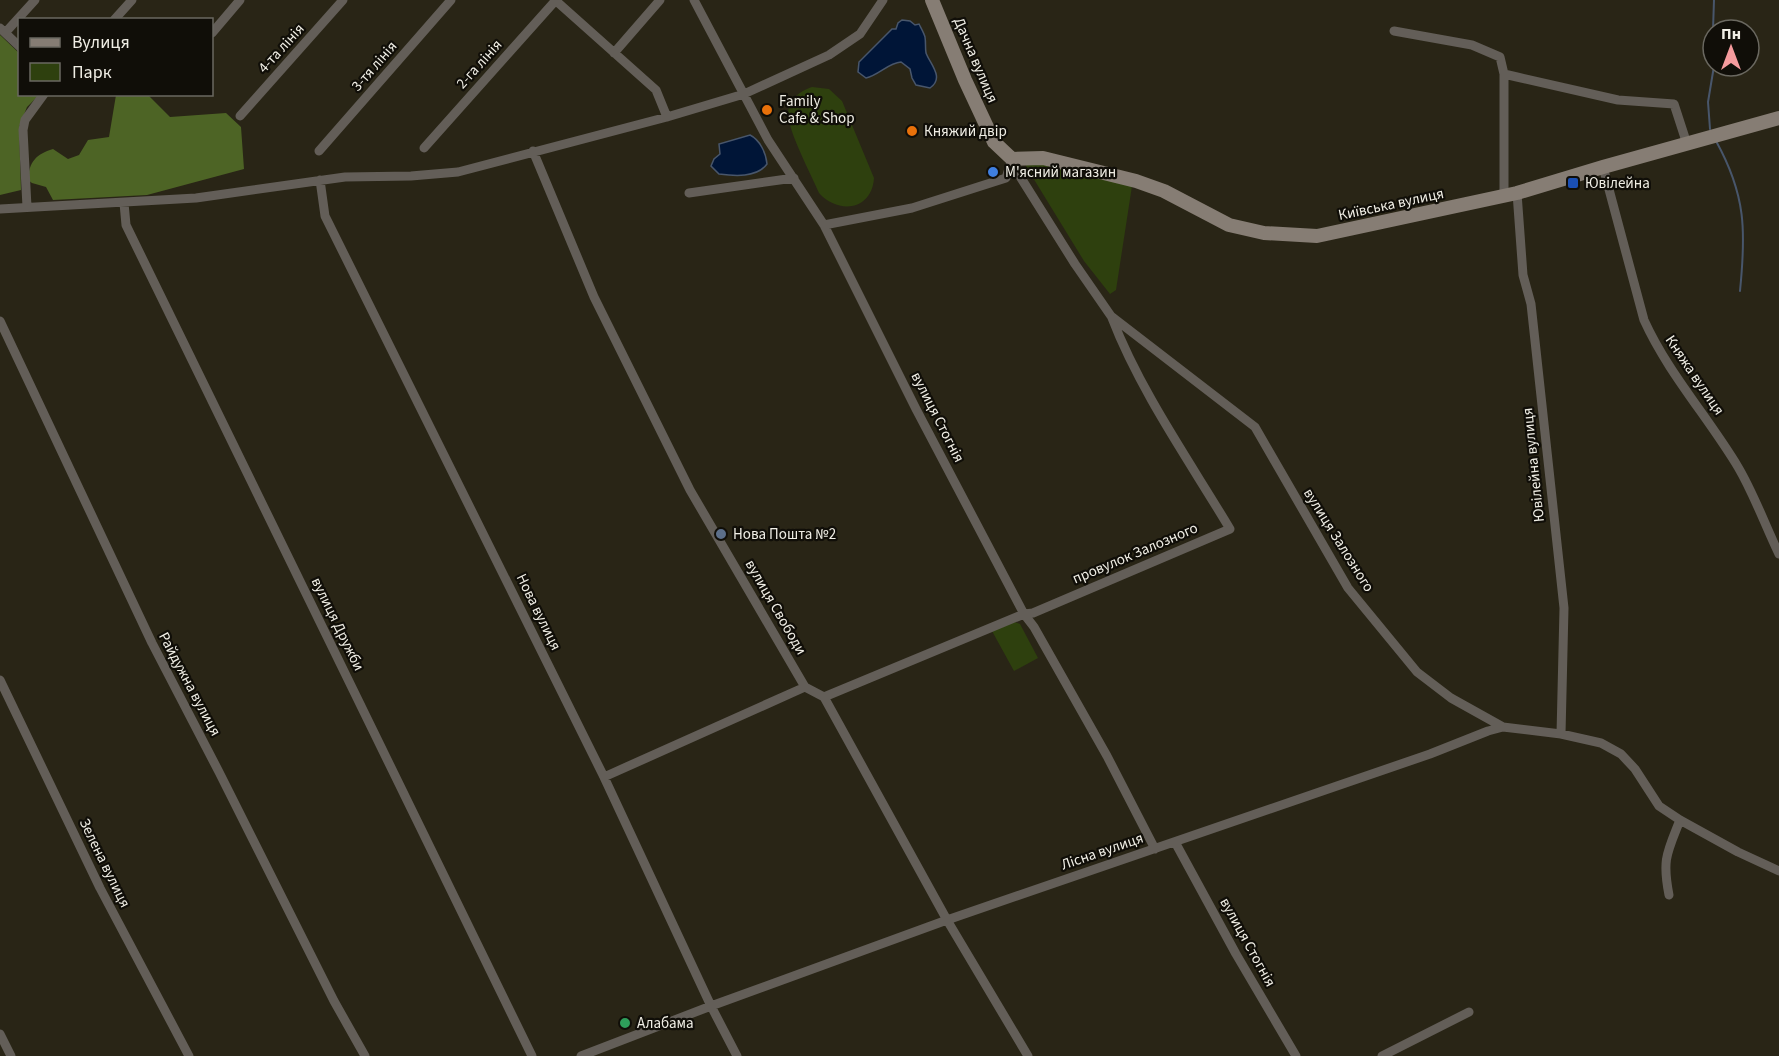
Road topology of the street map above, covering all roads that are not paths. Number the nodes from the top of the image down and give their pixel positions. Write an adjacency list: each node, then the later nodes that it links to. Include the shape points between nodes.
1 (35, 0): 12 (street)
2 (132, 0): 11 (street)
3 (240, 0): 14 (street)
4 (344, 0): 20 (street, 4-та лінія)
5 (451, 0): 25 (street, 3-тя лінія)
6 (555, 0): 16 (street); 24 (street, 2-га лінія)
7 (660, 0): 16 (street)
8 (694, 0): 18 (street, вулиця Стогнія)
9 (883, 0): 18 (street, via 860,34 829,56)
10 (932, 0): 27 (street, Дачна вулиця, via 994,142)
11 (116, 18)
12 (3, 31): 15 (street)
13 (1394, 31): 17 (street, via 1472,45 1500,57)
14 (213, 32)
15 (18, 45)
16 (614, 53): 21 (street, via 656,90)
17 (1504, 74): 23 (street, via 1618,100 1674,104); 32 (street, Ювілейна вулиця)
18 (744, 94): 21 (street); 29 (street, вулиця Стогнія)
19 (43, 96): 34 (street, via 25,120 23,130)
20 (240, 116)
21 (667, 117): 26 (street)
22 (1779, 118): 23 (street, Київська вулиця)
23 (1687, 144): 28 (street, Київська вулиця)
24 (424, 148)
25 (320, 151)
26 (533, 151): 30 (street, via 458,172); 42 (street, вулиця Свободи, via 594,297 690,490)
27 (1012, 159): 32 (street, Київська вулиця, via 1042,158 1137,181 1229,225 1264,233 1317,236); 36 (street, via 1006,178 912,208); 37 (street, вулиця Залозного)
28 (1603, 167): 32 (street, Київська вулиця); 39 (street, Княжа вулиця, via 1644,320 1653,340 1739,468)
29 (794, 178): 31 (street); 36 (street, вулиця Стогнія)
30 (320, 180): 33 (street, via 196,198); 46 (street, Нова вулиця, via 325,216)
31 (689, 193)
32 (1511, 195): 45 (street, Ювілейна вулиця, via 1531,303 1564,608)
33 (124, 203): 34 (street); 59 (street, вулиця Дружби, via 126,225)
34 (27, 207): 35 (street)
35 (0, 209)
36 (824, 225): 40 (street, вулиця Стогнія)
37 (1111, 316): 40 (street, провулок Залозного, via 1156,406 1230,529); 44 (street, вулиця Залозного, via 1255,427 1348,588 1396,647 1417,672 1451,698)
38 (0, 321): 58 (street, Райдужна вулиця, via 152,643)
39 (1779, 554)
40 (1024, 614): 43 (street, провулок Залозного); 49 (street, вулиця Стогнія, via 1107,756)
41 (0, 680): 57 (street, Зелена вулиця, via 99,888)
42 (805, 687): 43 (street); 46 (street)
43 (824, 697): 52 (street)
44 (1503, 728): 45 (street, вулиця Залозного); 48 (street, Лісна вулиця)
45 (1562, 734): 47 (street, вулиця Залозного, via 1601,744 1621,754 1659,806)
46 (604, 777): 53 (street, Нова вулиця)
47 (1680, 820): 50 (street, вулиця Залозного); 51 (street, via 1665,858)
48 (1175, 842): 49 (street, Лісна вулиця); 63 (street, вулиця Стогнія)
49 (1155, 849): 52 (street, Лісна вулиця)
50 (1779, 871)
51 (1670, 895)
52 (947, 920): 53 (street, Лісна вулиця); 62 (street)
53 (711, 1006): 60 (street, Лісна вулиця); 61 (street, Нова вулиця)
54 (1469, 1012): 64 (street)
55 (0, 1034): 56 (street)
56 (11, 1056)
57 (189, 1056)
58 (365, 1056)
59 (532, 1056)
60 (581, 1056)
61 (737, 1056)
62 (1028, 1056)
63 (1296, 1056)
64 (1382, 1056)

